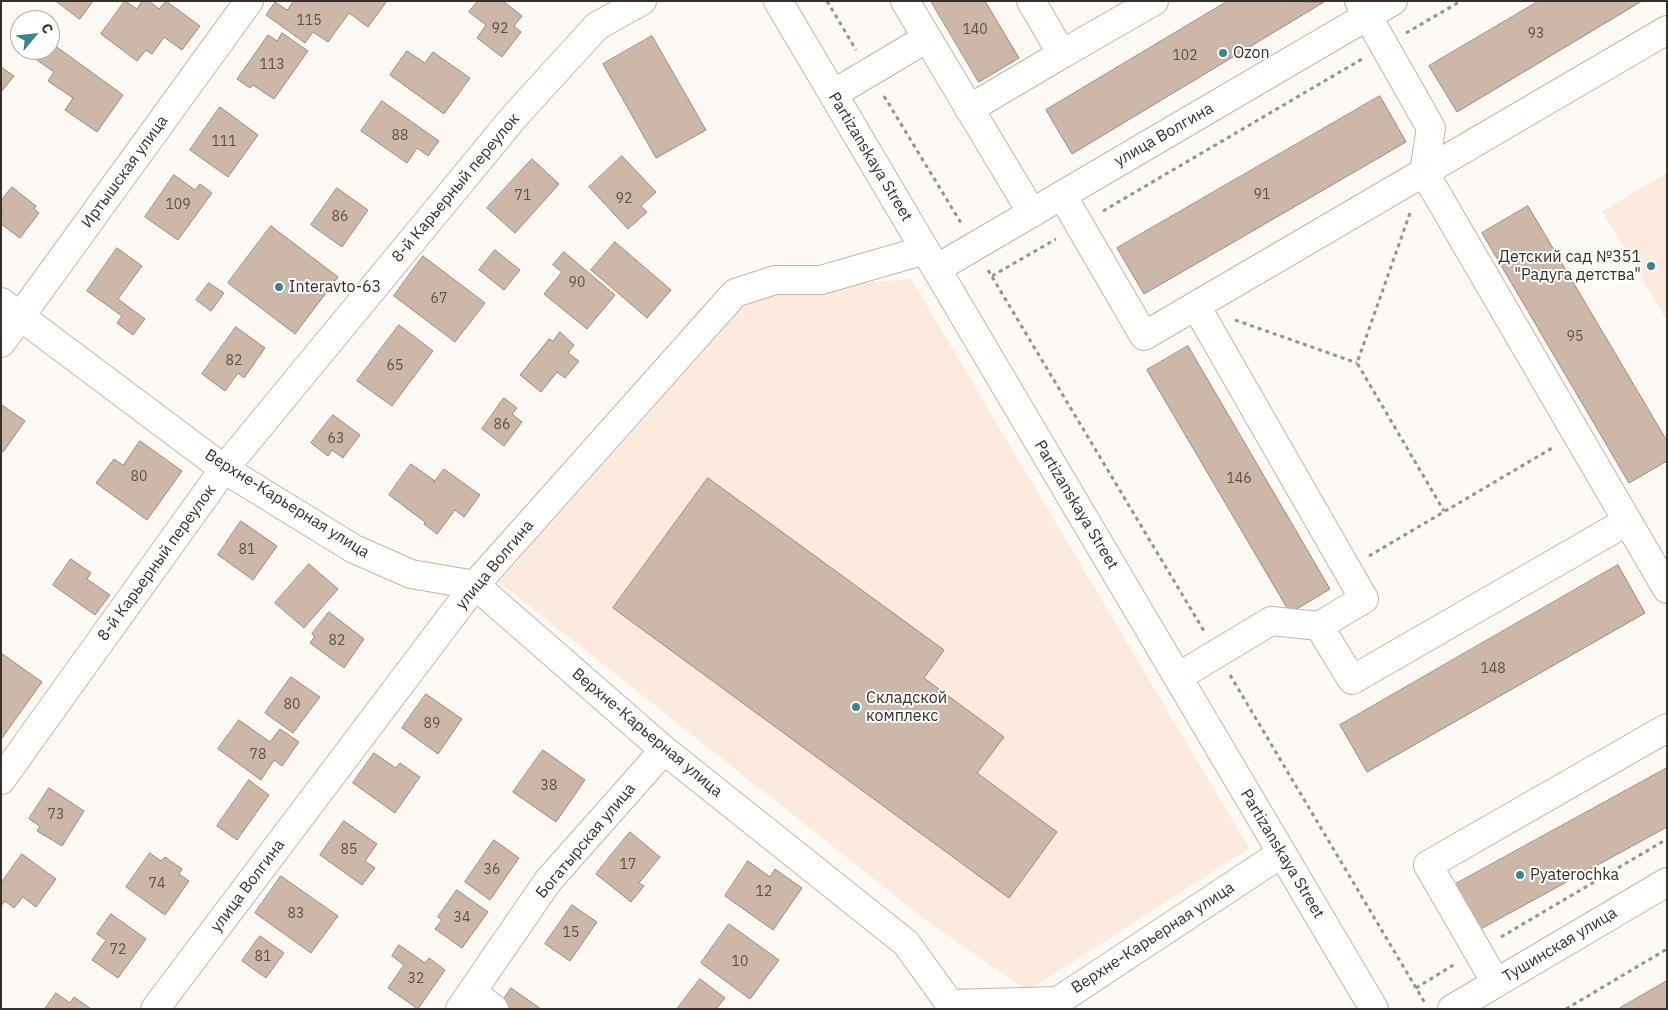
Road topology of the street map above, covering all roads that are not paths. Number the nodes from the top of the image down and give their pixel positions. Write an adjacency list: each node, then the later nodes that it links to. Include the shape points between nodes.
1 (249, 1): 19 (street, Иртышская улица)
2 (642, 1): 21 (street, 8-й Карьерный переулок, via 598,26 514,117)
3 (778, 1): 12 (street, Partizanskaya Street)
4 (905, 1): 10 (street)
5 (1030, 1): 11 (street)
6 (1154, 1): 11 (street)
7 (1393, 1): 8 (street, улица Волгина)
8 (1363, 9): 14 (street, via 1431,128); 15 (street, улица Волгина)
9 (1666, 32): 14 (street)
10 (927, 38): 12 (street); 13 (street)
11 (1062, 54): 13 (street)
12 (833, 94): 17 (street, Partizanskaya Street)
13 (969, 109): 16 (street)
14 (1424, 172): 18 (street); 22 (street)
15 (1062, 195): 16 (street, улица Волгина); 18 (street, via 1144,336)
16 (1032, 213): 17 (street, улица Волгина, via 974,247)
17 (930, 259): 23 (street, улица Волгина, via 821,280 775,280 734,293); 26 (street, Partizanskaya Street)
18 (1196, 306): 25 (street, via 1364,599)
19 (12, 309): 20 (street, Иртышская улица); 21 (street, Верхне-Карьерная улица)
20 (1, 343)
21 (224, 469): 23 (street, Верхне-Карьерная улица, via 354,549 411,574); 29 (street, 8-й Карьерный переулок)
22 (1626, 522): 24 (street); 25 (street, via 1352,680)
23 (475, 585): 28 (street, Верхне-Карьерная улица); 35 (street, улица Волгина)
24 (1667, 590)
25 (1319, 626): 26 (street, via 1271,620)
26 (1178, 677): 30 (street, Partizanskaya Street)
27 (1667, 728): 32 (street, via 1428,865)
28 (664, 750): 33 (street, Богатырская улица, via 548,881); 34 (street, Верхне-Карьерная улица, via 906,943)
29 (1, 780)
30 (1282, 853): 34 (street, Верхне-Карьерная улица, via 1058,1001); 37 (street, Partizanskaya Street)
31 (1667, 882): 32 (street, Тушинская улица)
32 (1496, 983): 38 (street, Тушинская улица)
33 (466, 1000): 36 (street)
34 (949, 1006)
35 (155, 1009)
36 (494, 1009)
37 (1374, 1009)
38 (1452, 1009)

